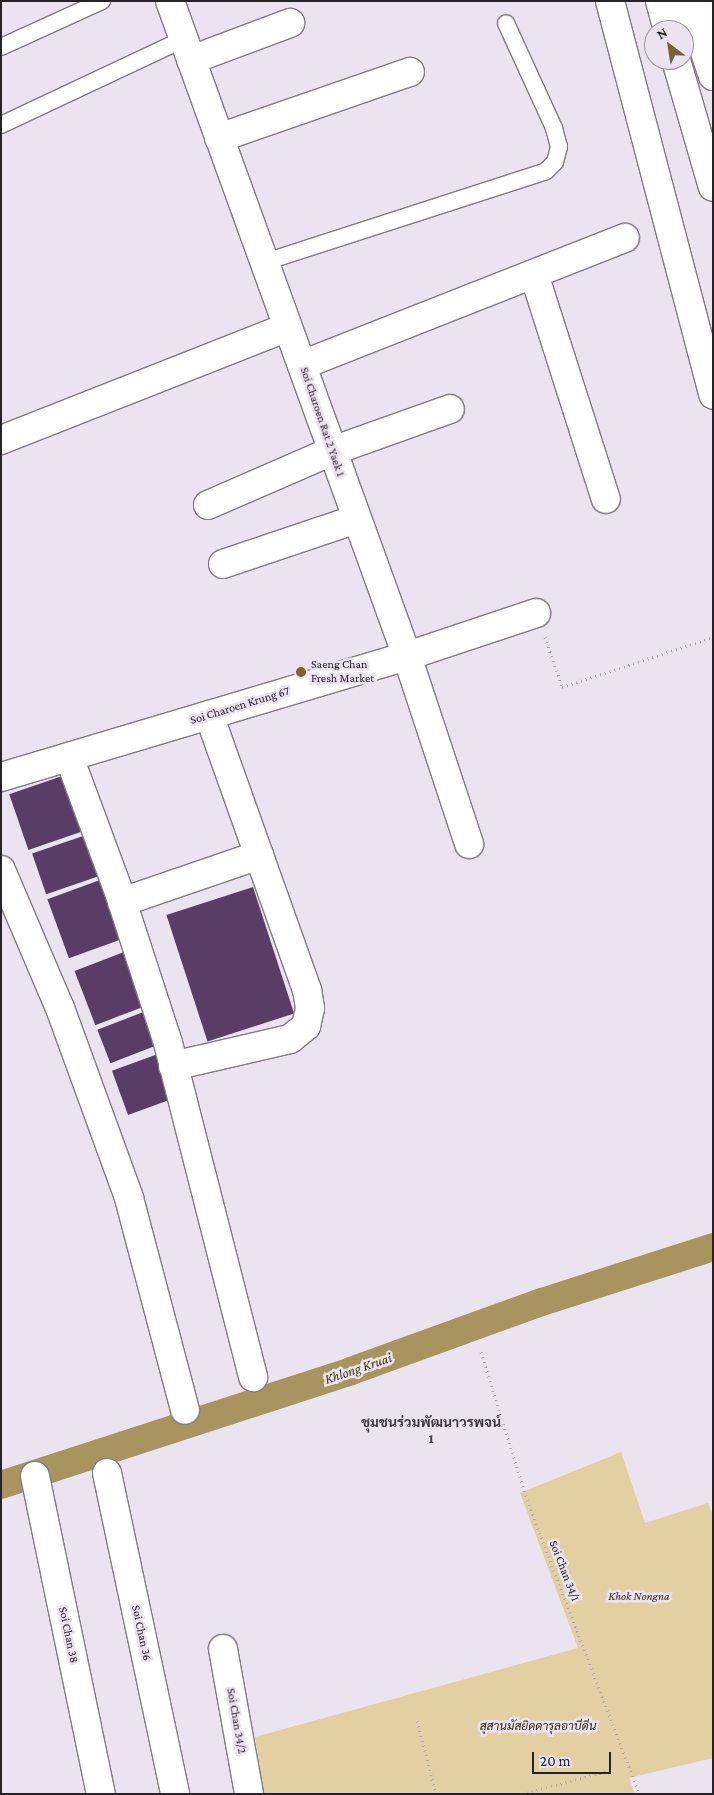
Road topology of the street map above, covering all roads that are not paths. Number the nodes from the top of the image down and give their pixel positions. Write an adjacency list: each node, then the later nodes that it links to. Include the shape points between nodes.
1 (102, 1): 11 (lane)
2 (170, 1): 12 (main road, Soi Charoen Rat 2 Yaek 1)
3 (610, 1): 24 (main road)
4 (660, 1): 8 (main road)
5 (688, 1): 15 (main road)
6 (708, 1): 7 (main road)
7 (713, 16)
8 (665, 20)
9 (290, 23): 12 (main road)
10 (506, 23): 20 (lane, via 554,128 559,147 554,162 546,171)
11 (1, 47)
12 (187, 50): 16 (lane); 17 (main road, Soi Charoen Rat 2 Yaek 1)
13 (679, 70): 18 (main road)
14 (410, 72): 17 (main road)
15 (713, 76)
16 (1, 126)
17 (219, 138): 20 (main road, Soi Charoen Rat 2 Yaek 1)
18 (713, 187)
19 (625, 238): 21 (main road)
20 (265, 262): 22 (main road, Soi Charoen Rat 2 Yaek 1)
21 (534, 274): 23 (main road); 28 (main road)
22 (288, 327): 23 (main road, Soi Charoen Rat 2 Yaek 1); 26 (main road)
23 (302, 365): 27 (main road, Soi Charoen Rat 2 Yaek 1)
24 (713, 395)
25 (450, 409): 27 (main road)
26 (1, 440)
27 (332, 452): 29 (main road); 30 (main road, Soi Charoen Rat 2 Yaek 1)
28 (606, 499)
29 (208, 505)
30 (357, 519): 31 (main road); 33 (main road, Soi Charoen Rat 2 Yaek 1)
31 (223, 564)
32 (536, 613): 33 (main road, Soi Charoen Krung 67)
33 (406, 656): 34 (main road, Soi Charoen Krung 67); 37 (main road, Soi Charoen Rat 2 Yaek 1)
34 (209, 715): 35 (main road, Soi Charoen Krung 67); 38 (main road)
35 (69, 757): 36 (main road, Soi Charoen Krung 67); 40 (main road)
36 (1, 778)
37 (469, 844)
38 (259, 855): 40 (main road); 41 (main road, via 307,990 310,1008 306,1026 290,1039 274,1044)
39 (1, 870): 43 (main road, via 60,1008 129,1198)
40 (122, 902): 41 (main road)
41 (174, 1066): 42 (main road)
42 (253, 1377)
43 (185, 1410)
44 (107, 1473): 48 (main road, Soi Chan 36)
45 (35, 1476): 47 (main road, Soi Chan 38)
46 (223, 1649): 49 (main road, Soi Chan 34/2)
47 (102, 1794)
48 (174, 1794)
49 (249, 1794)

